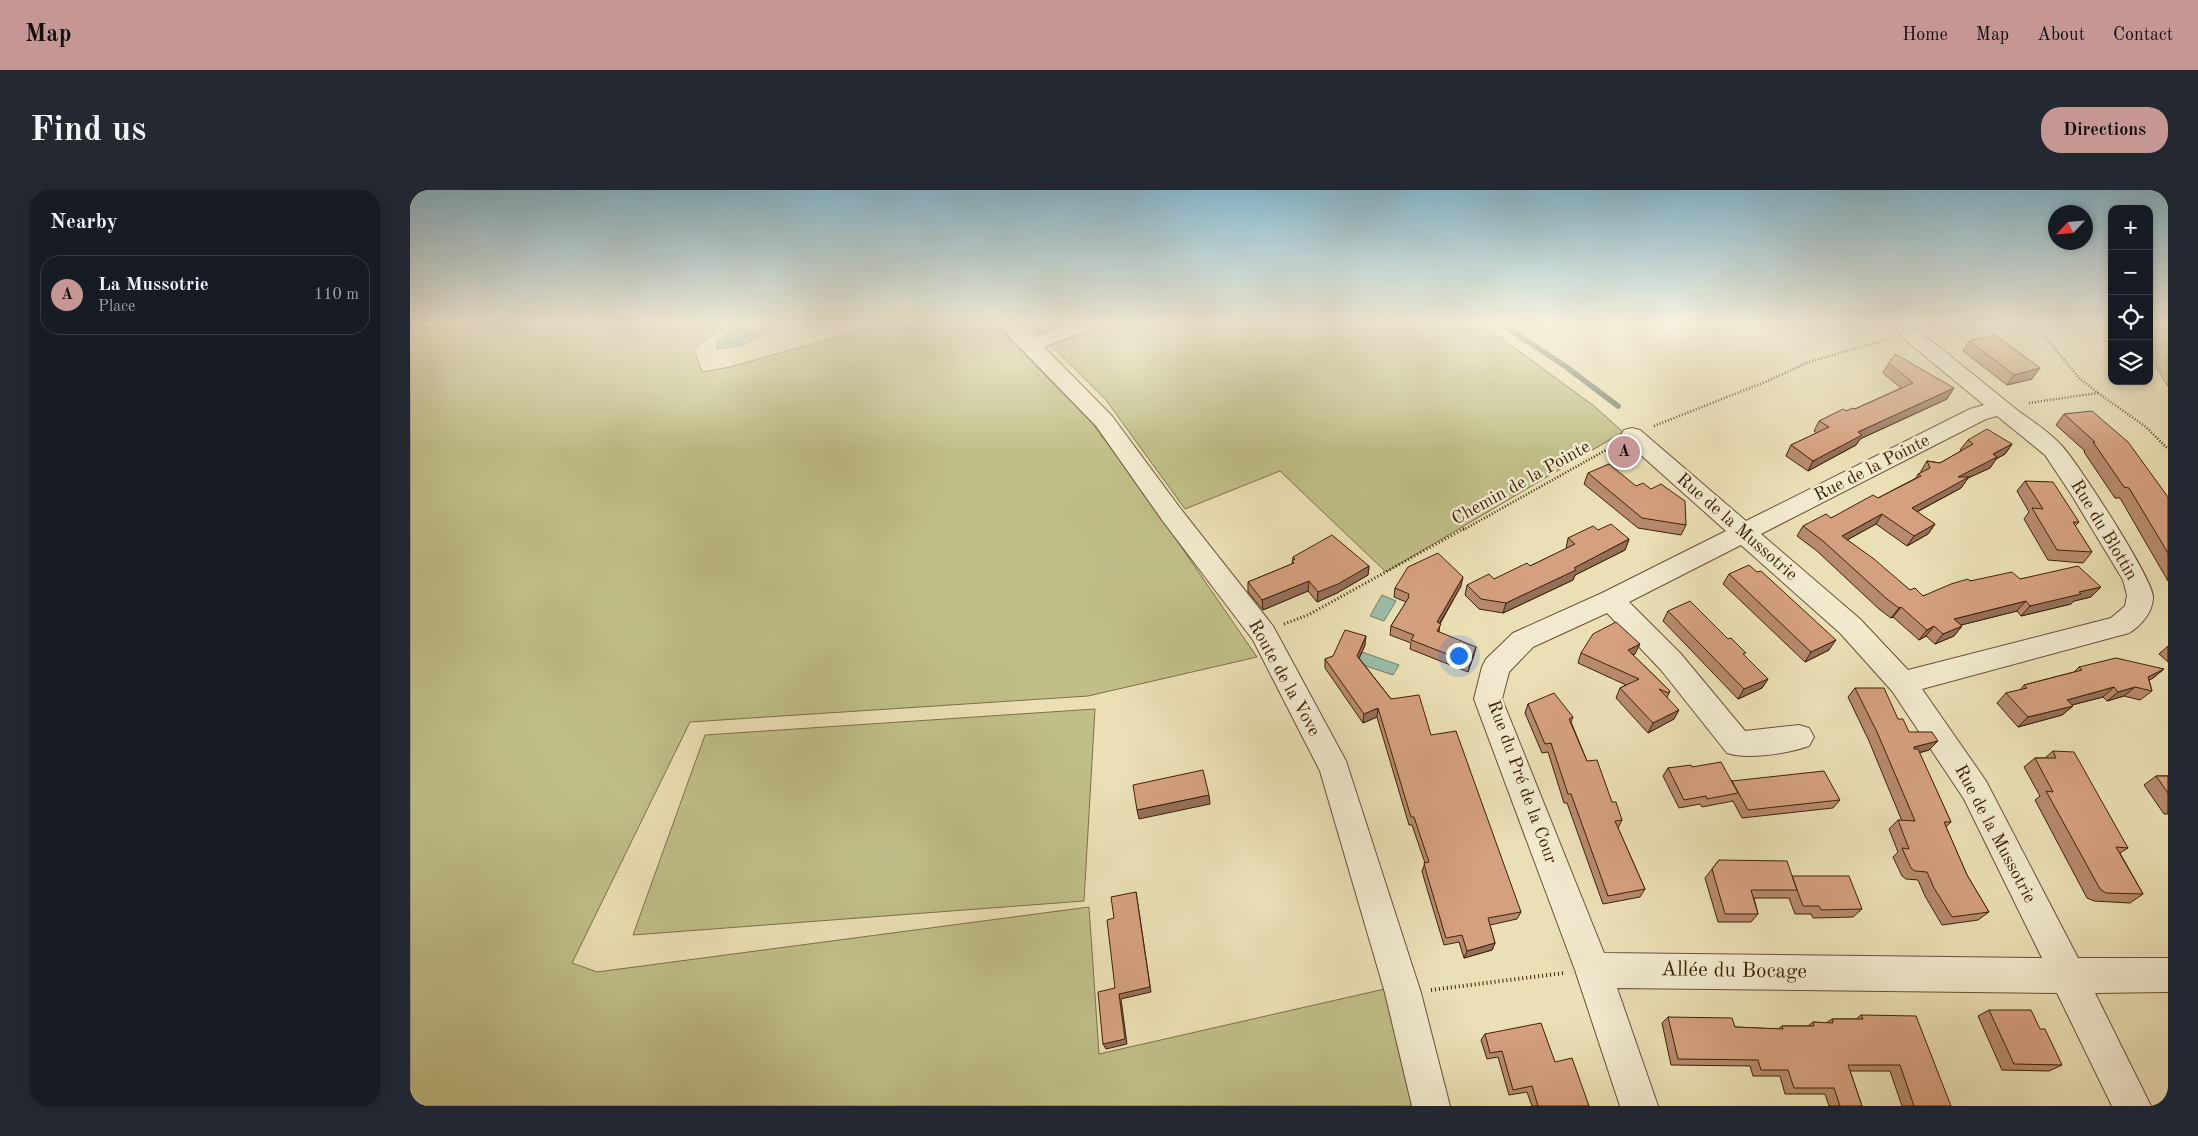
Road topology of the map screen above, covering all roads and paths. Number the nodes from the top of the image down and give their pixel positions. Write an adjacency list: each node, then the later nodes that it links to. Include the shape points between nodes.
1 (1050, 365): 11 (street, Route de la Vove, via 1104,421)
2 (1802, 365): 7 (path, Chemin de la Pointe)
3 (1948, 365): 6 (street, Rue du Blottin)
4 (2068, 365): 5 (path)
5 (2098, 393): 6 (path); 8 (path, via 2146,427)
6 (2002, 408): 9 (street, Rue de la Pointe, via 1978,414); 12 (street, Rue du Blottin, via 2053,450 2066,467 2139,589 2139,606 2130,620 2119,626)
7 (1632, 435): 9 (street, Rue de la Mussotrie); 11 (path, Chemin de la Pointe, via 1308,615)
8 (2168, 449)
9 (1744, 533): 10 (street, Rue du Pré de la Cour); 12 (street, Rue de la Mussotrie, via 1850,626)
10 (1611, 600): 13 (street, via 1670,662 1738,744); 14 (street, Rue du Pré de la Cour, via 1523,640 1496,667 1488,699)
11 (1263, 633): 17 (street, Route de la Vove, via 1335,770)
12 (1902, 683): 16 (street, Rue de la Mussotrie, via 1975,790)
13 (1799, 738)
14 (1593, 970): 16 (street, Allée du Bocage); 17 (path); 19 (street, Rue du Pré de la Cour)
15 (2168, 975): 16 (street, Allée du Bocage)
16 (2067, 976): 20 (street, Rue de la Mussotrie)
17 (1403, 993): 18 (street, Route de la Vove)
18 (1431, 1106)
19 (1639, 1106)
20 (2132, 1106)

